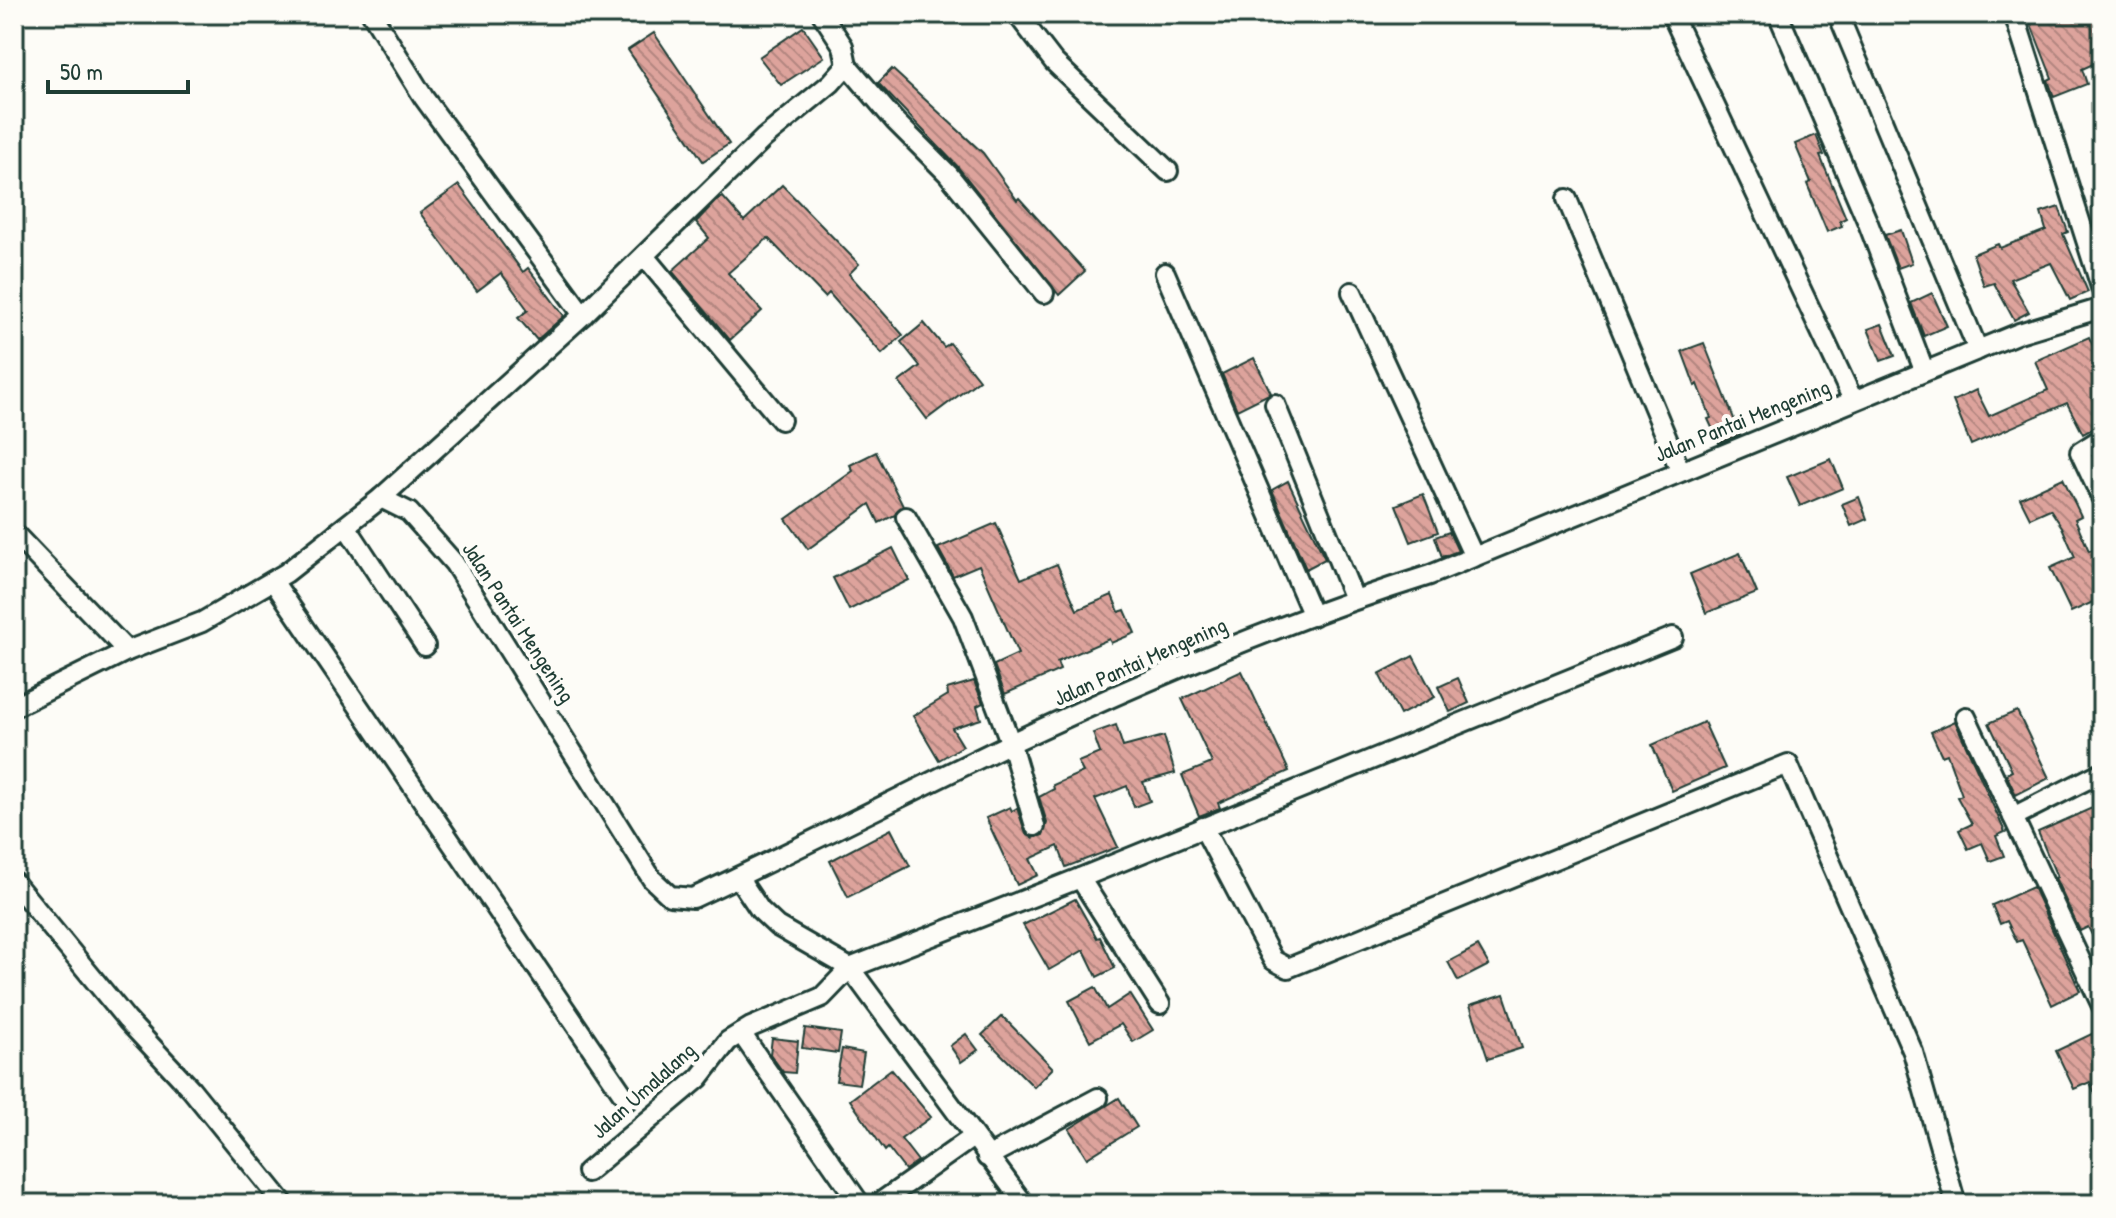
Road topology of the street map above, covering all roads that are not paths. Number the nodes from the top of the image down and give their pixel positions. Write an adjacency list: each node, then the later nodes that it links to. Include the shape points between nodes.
1 (372, 14): 17 (street, via 424,98)
2 (822, 14): 8 (street, via 843,46)
3 (1017, 14): 9 (street, via 1054,62)
4 (1778, 14): 19 (street)
5 (1838, 14): 18 (street)
6 (2014, 14): 13 (street)
7 (1674, 19): 20 (street)
8 (847, 65): 11 (street); 15 (street, via 948,174)
9 (1168, 171)
10 (1567, 199): 24 (street)
11 (644, 256): 17 (street); 22 (street)
12 (1165, 273): 33 (street)
13 (2102, 290)
14 (1352, 292): 30 (street)
15 (1044, 293)
16 (2102, 308): 18 (street, Jalan Pantai Mengening)
17 (583, 315): 25 (street)
18 (1978, 350): 19 (street, Jalan Pantai Mengening)
19 (1924, 370): 20 (street, Jalan Pantai Mengening)
20 (1853, 400): 24 (street, Jalan Pantai Mengening)
21 (1275, 404): 32 (street)
22 (781, 420)
23 (2102, 438): 26 (street, via 2080,452)
24 (1680, 470): 30 (street, Jalan Pantai Mengening)
25 (381, 498): 28 (street); 44 (street, Jalan Pantai Mengening, via 409,512 454,563 661,889 670,896 693,898)
26 (2102, 499)
27 (906, 517): 39 (street, via 963,617)
28 (346, 526): 31 (street); 35 (street)
29 (14, 533): 36 (street)
30 (1474, 557): 32 (street, Jalan Pantai Mengening)
31 (273, 581): 36 (street, via 202,622); 52 (street)
32 (1354, 599): 33 (street, Jalan Pantai Mengening)
33 (1313, 616): 39 (street, Jalan Pantai Mengening, via 1220,651)
34 (1673, 637): 43 (street)
35 (425, 646)
36 (127, 651): 37 (street)
37 (14, 707)
38 (1966, 717): 41 (street)
39 (1011, 744): 42 (street); 44 (street, Jalan Pantai Mengening)
40 (2100, 780): 41 (street)
41 (2013, 817): 49 (street)
42 (1035, 826)
43 (1203, 827): 45 (street); 60 (street, via 1273,960 1288,968 1788,764 1913,1052)
44 (738, 877): 47 (street, via 777,926)
45 (1080, 878): 47 (street); 48 (street)
46 (14, 882): 56 (street)
47 (854, 972): 50 (street, Jalan Umalalang, via 822,997); 53 (street)
48 (1160, 1004)
49 (2102, 1006)
50 (741, 1033): 55 (street, Jalan Umalalang, via 728,1041 699,1078); 57 (street)
51 (1098, 1098): 54 (street)
52 (627, 1100)
53 (973, 1137): 54 (street); 58 (street)
54 (987, 1157): 59 (street)
55 (587, 1172)
56 (284, 1204)
57 (860, 1204)
58 (878, 1204)
59 (1024, 1204)
60 (1956, 1204)

